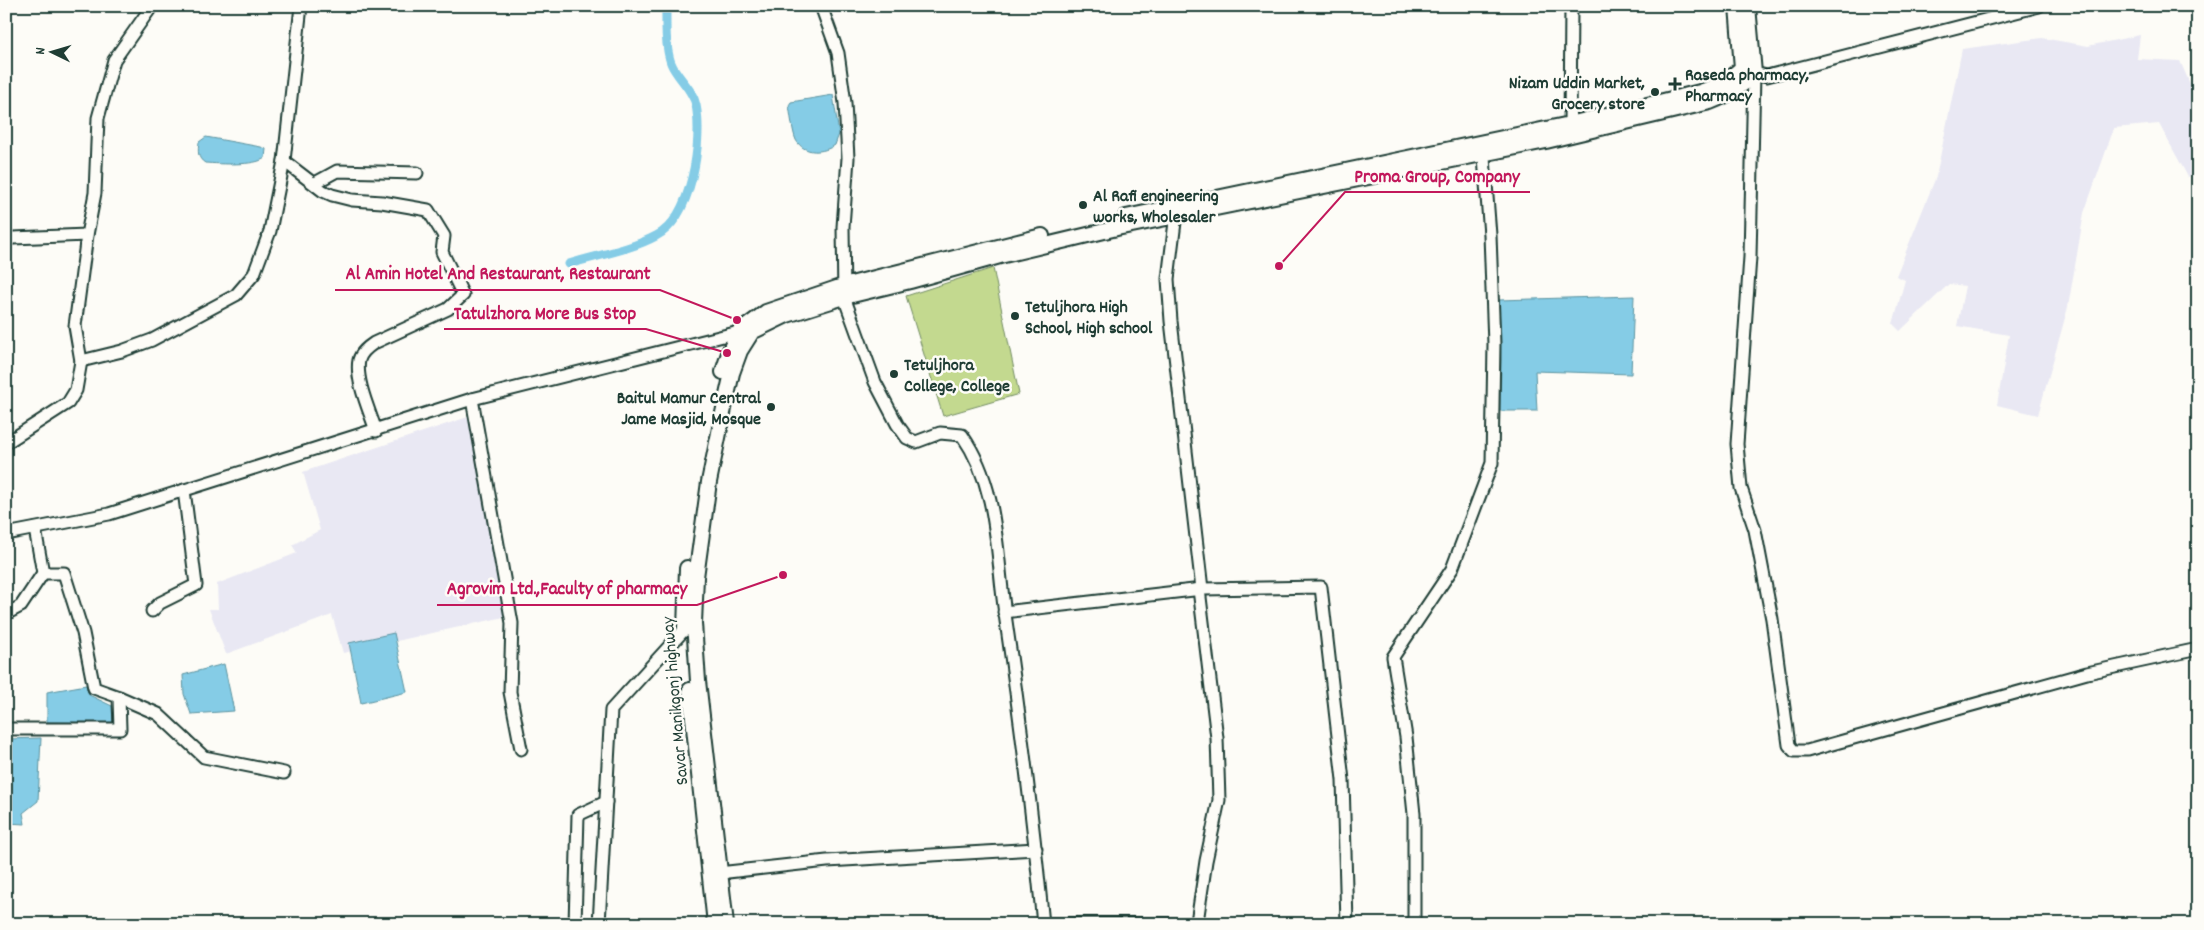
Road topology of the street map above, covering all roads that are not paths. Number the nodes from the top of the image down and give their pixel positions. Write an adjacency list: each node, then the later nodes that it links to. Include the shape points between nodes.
1 (152, 6): 15 (street, via 114,60 98,118 95,193)
2 (301, 6): 11 (street)
3 (821, 6): 17 (street, via 838,53 845,103 848,158 843,227)
4 (1571, 6): 9 (street)
5 (1738, 6): 8 (main road)
6 (1748, 6): 8 (main road)
7 (2038, 6): 8 (street)
8 (1750, 78): 9 (main road); 10 (main road, via 1730,94 1710,102 1546,141); 32 (street, via 1750,257 1737,444 1741,488 1755,530 1772,619 1789,745 1794,751 1807,751 2087,673)
9 (1570, 124): 10 (main road)
10 (1483, 147): 14 (main road); 47 (street, via 1494,344 1492,463 1452,569 1393,657 1414,814)
11 (284, 161): 13 (street); 19 (street, via 270,232 254,274 236,295 152,340 122,352)
12 (417, 173): 13 (street, via 337,171)
13 (315, 183): 21 (street, via 323,191 352,200 428,210 444,236 442,252 463,295 448,309 364,350 359,360 360,374)
14 (1174, 211): 17 (main road); 27 (street, via 1169,300)
15 (87, 234): 16 (street); 19 (street, via 75,326)
16 (6, 240)
17 (844, 291): 18 (main road, via 766,312); 29 (street, via 875,382 907,438 916,442 940,433 962,435 974,452 989,490)
18 (746, 332): 20 (street); 31 (main road, Savar Manikgonj highway, via 730,350 722,376 699,486 687,566); 39 (main road, via 726,397 709,482 696,577 694,623 698,681)
19 (81, 361): 22 (street, via 76,390 68,403)
20 (472, 398): 21 (street); 35 (street, via 512,623 510,692)
21 (376, 431): 23 (street)
22 (6, 443)
23 (184, 490): 24 (street, via 109,514); 28 (street, via 196,585 160,603)
24 (35, 529): 25 (street); 26 (street)
25 (6, 534)
26 (42, 573): 30 (street, via 21,606); 33 (street, via 64,574 83,633 94,688)
27 (1201, 589): 29 (street); 40 (street, via 1217,738 1219,800); 46 (street, via 1321,587 1344,780)
28 (152, 611)
29 (1004, 612): 38 (street, via 1021,717)
30 (6, 614)
31 (685, 628): 37 (street, via 611,710); 43 (main road, Savar Manikgonj highway)
32 (2198, 649)
33 (119, 697): 34 (street, via 120,729); 36 (street, via 158,714 204,757)
34 (6, 729)
35 (521, 749)
36 (284, 773)
37 (606, 802): 41 (street, via 578,815); 42 (street)
38 (1036, 849): 39 (street, via 826,860); 45 (street)
39 (720, 874): 44 (main road)
40 (1197, 923): 45 (street)
41 (575, 924)
42 (599, 924)
43 (715, 924)
44 (726, 924)
45 (1043, 924)
46 (1347, 924)
47 (1414, 924)

